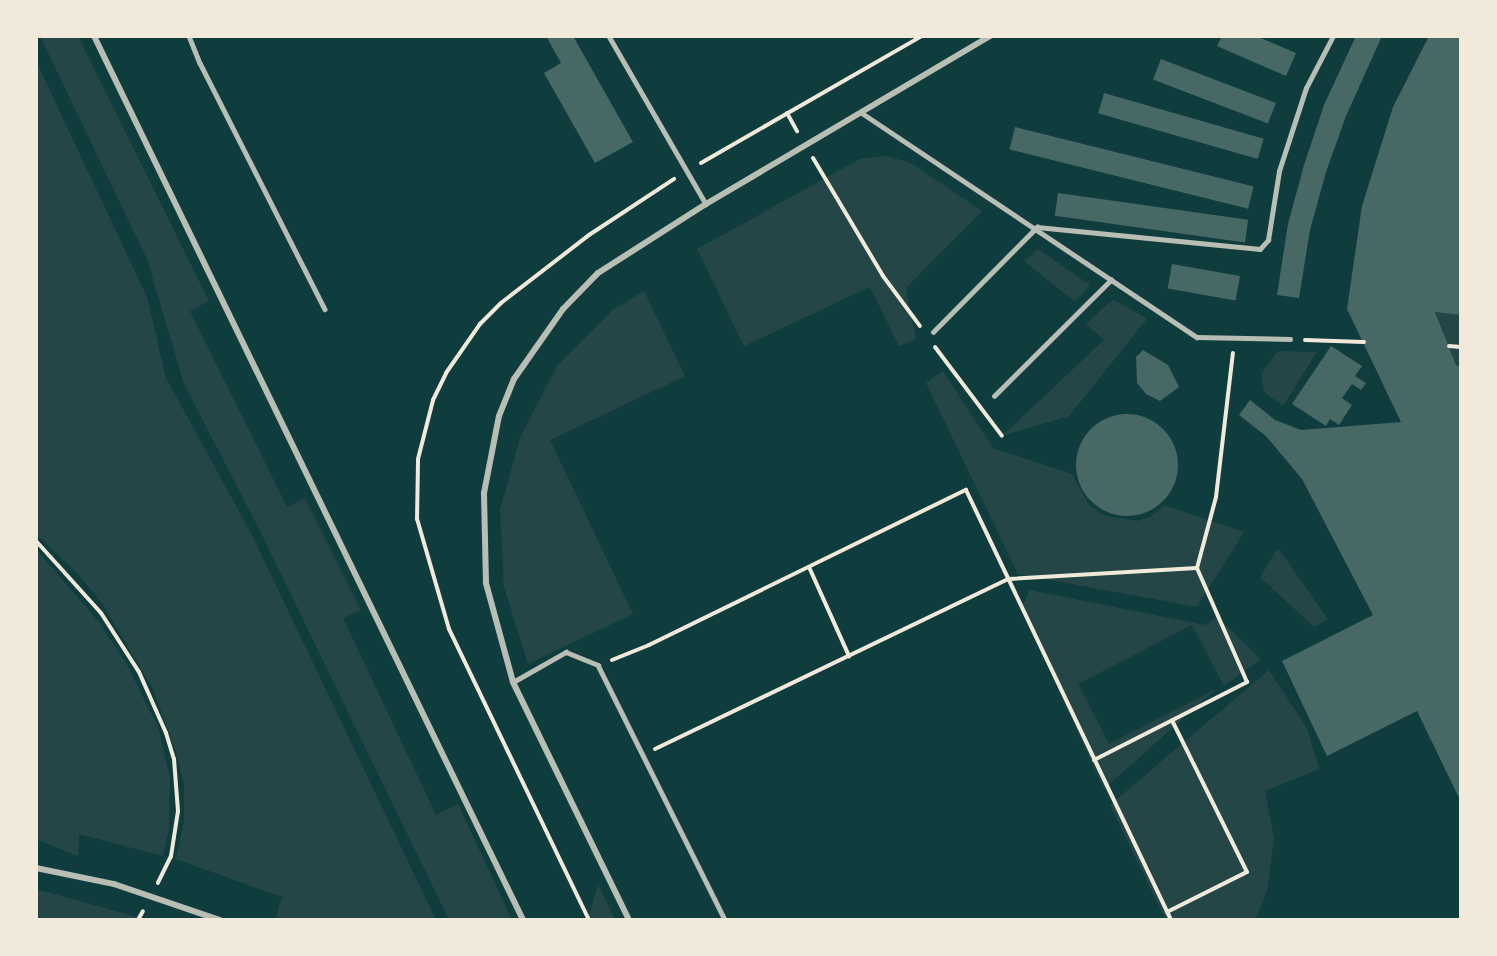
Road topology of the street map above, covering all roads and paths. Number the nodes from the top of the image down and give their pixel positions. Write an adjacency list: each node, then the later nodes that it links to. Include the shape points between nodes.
1 (93, 36): 39 (street)
2 (189, 36): 14 (lane)
3 (609, 36): 10 (lane)
4 (922, 36): 7 (path)
5 (990, 36): 8 (street)
6 (1333, 36): 12 (lane, via 1306,88 1279,171 1268,240 1260,249)
7 (787, 113): 9 (path); 10 (path)
8 (862, 113): 9 (street); 12 (lane)
9 (806, 145): 11 (street); 15 (path, via 883,276)
10 (687, 171): 11 (lane); 40 (path, via 589,235 480,324 446,373 433,400 418,459 417,519 448,629)
11 (706, 204): 31 (street, via 591,280 563,309 514,379 499,416 484,493 486,583)
12 (1037, 227): 13 (lane); 16 (lane)
13 (1111, 280): 17 (lane, via 1197,337); 23 (lane)
14 (325, 309)
15 (924, 332)
16 (933, 332)
17 (1234, 338): 18 (lane); 27 (path, via 1216,497)
18 (1290, 339): 20 (path)
19 (931, 341): 24 (path)
20 (1364, 342)
21 (1449, 346): 22 (path)
22 (1461, 347)
23 (994, 396)
24 (1002, 436)
25 (36, 541): 35 (path, via 101,613 139,672 156,707 174,759 178,785)
26 (808, 567): 28 (path, via 966,490); 29 (path); 30 (path, via 649,645)
27 (1197, 568): 28 (path); 32 (path, via 1247,682)
28 (1008, 579): 29 (path); 34 (path)
29 (849, 656): 33 (path)
30 (598, 665): 31 (lane, via 566,652); 33 (lane)
31 (513, 682): 41 (street)
32 (1172, 720): 34 (path); 37 (path, via 1247,872)
33 (644, 755): 42 (lane)
34 (1094, 760): 37 (path)
35 (171, 856)
36 (36, 868): 38 (street, via 114,884)
37 (1167, 912): 43 (path)
38 (220, 920)
39 (523, 920)
40 (589, 920)
41 (630, 920)
42 (725, 920)
43 (1171, 920)

